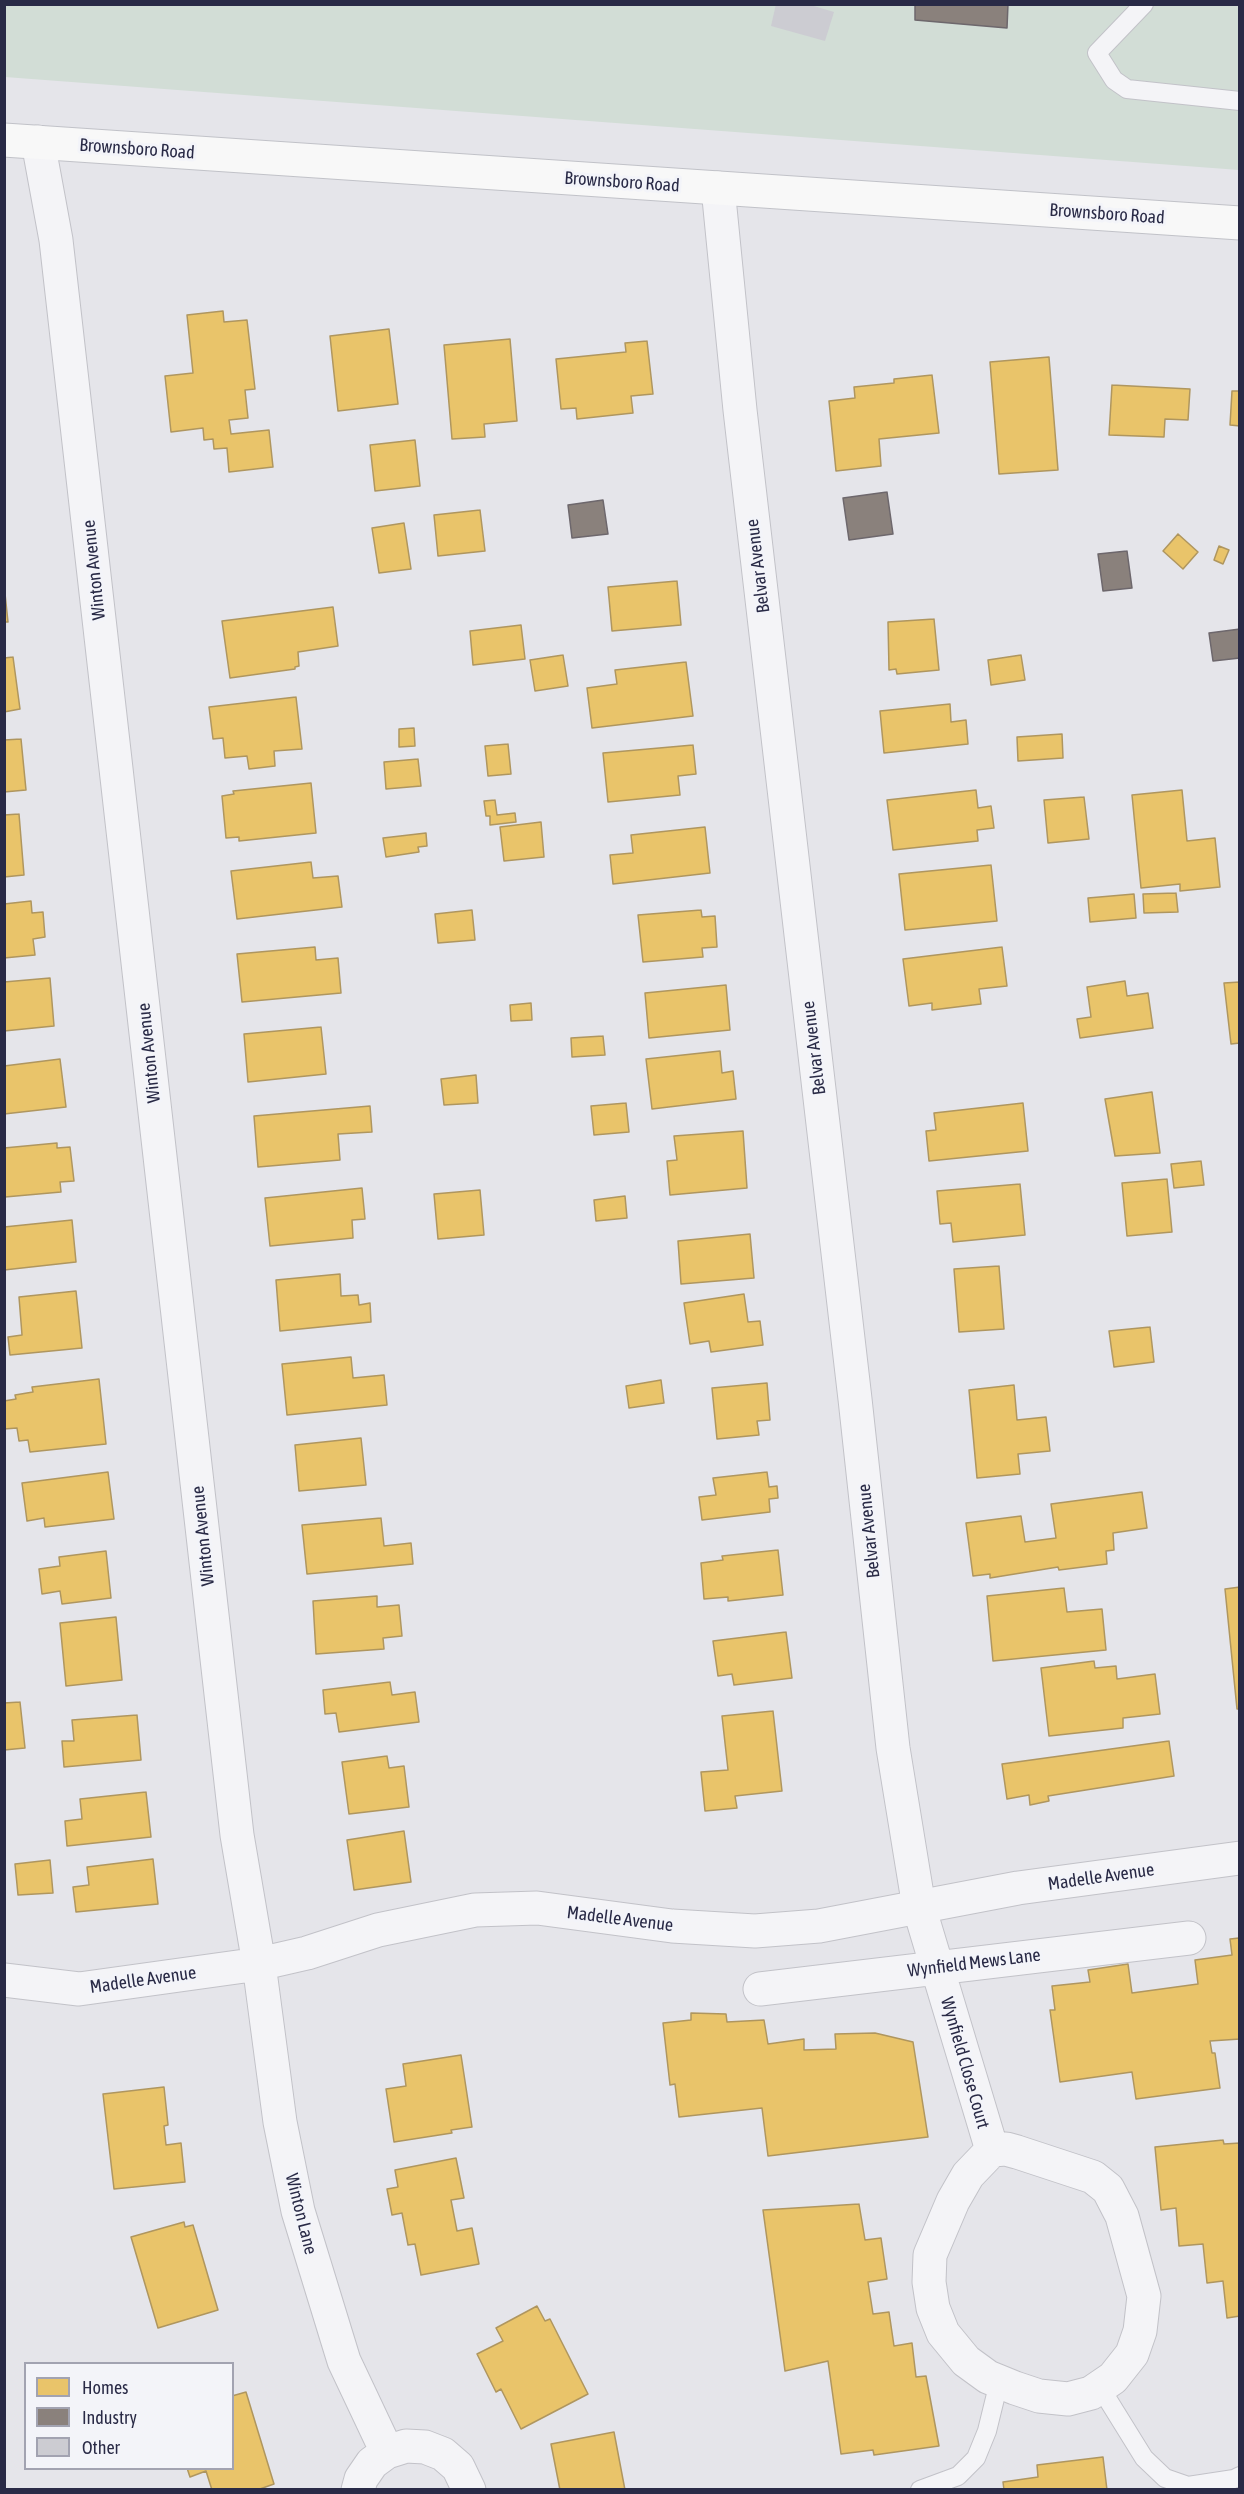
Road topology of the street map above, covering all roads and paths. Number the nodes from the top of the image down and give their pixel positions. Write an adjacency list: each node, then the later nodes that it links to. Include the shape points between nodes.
1 (1144, 4): 2 (lane, via 1097,53 1114,80 1127,89)
2 (1239, 101)
3 (4, 140): 4 (main road, Brownsboro Road)
4 (38, 142): 5 (main road, Brownsboro Road); 10 (street, Winton Avenue, via 56,240 237,1835)
5 (718, 188): 6 (main road, Brownsboro Road); 8 (street, Belvar Avenue, via 893,1748)
6 (1239, 223)
7 (1239, 1858): 8 (street, Madelle Avenue, via 1018,1888)
8 (919, 1908): 10 (street, Madelle Avenue, via 819,1926 755,1931 672,1926 537,1908 475,1910 378,1930); 11 (street, Wynfield Close Court)
9 (1189, 1938): 11 (street, Wynfield Mews Lane)
10 (259, 1964): 12 (street, Madelle Avenue, via 79,1989); 17 (street, Winton Lane, via 280,2122 298,2211 344,2361)
11 (937, 1968): 13 (street, Wynfield Mews Lane); 14 (street, Wynfield Close Court)
12 (4, 1980)
13 (760, 1989)
14 (992, 2150): 15 (street, Wynfield Close Court, via 968,2175 953,2201 930,2255 929,2282 933,2308 943,2333 966,2361); 16 (street, Wynfield Close Court, via 1006,2149 1093,2177 1108,2189 1122,2216 1144,2296 1140,2331 1132,2354 1113,2378)
15 (999, 2382): 16 (street, Wynfield Close Court, via 1039,2396 1068,2399); 21 (lane, via 976,2458 958,2476)
16 (1100, 2387): 18 (lane, via 1144,2458 1165,2478 1188,2487)
17 (387, 2452): 19 (street, via 372,2463); 20 (street, via 406,2446 425,2447 443,2454 458,2467)
18 (1239, 2476)
19 (358, 2490)
20 (469, 2490)
21 (920, 2490)

